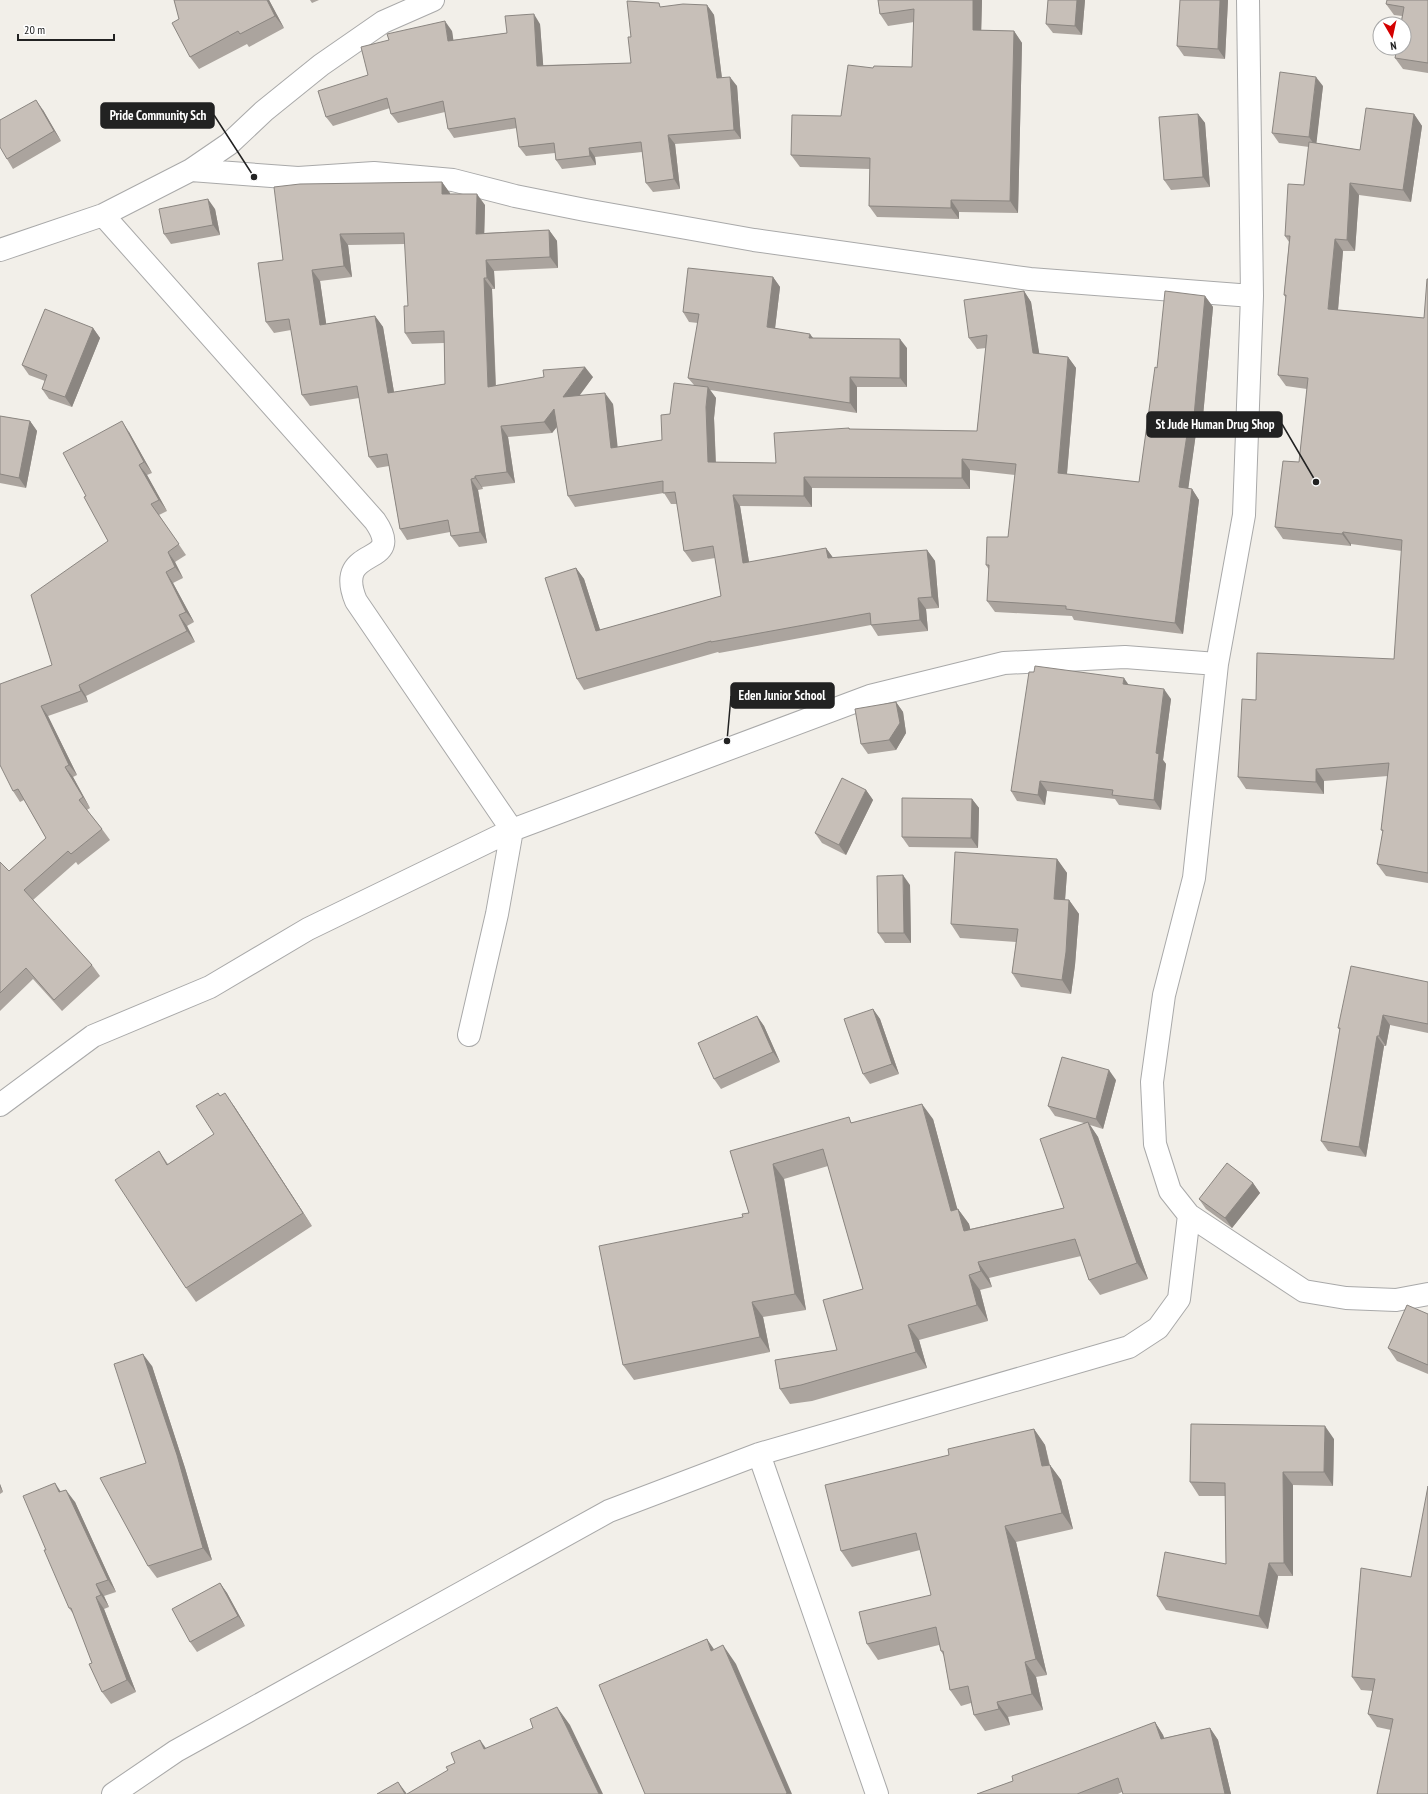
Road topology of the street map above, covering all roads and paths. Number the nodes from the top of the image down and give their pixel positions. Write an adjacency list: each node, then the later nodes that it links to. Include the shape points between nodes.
1 (433, 0): 3 (street, via 383,22 321,65 264,111 229,144)
2 (1248, 0): 6 (street)
3 (191, 170): 4 (street); 6 (street, via 298,178 374,173 453,180 585,210 754,240 1030,279)
4 (103, 215): 5 (street); 8 (street, via 383,532 384,542 381,550 355,566 350,575 351,590)
5 (0, 250)
6 (1252, 296): 7 (street, via 1244,515)
7 (1217, 664): 8 (street, via 1124,657 1004,663 870,696); 11 (street, via 1194,878 1164,995 1152,1082 1155,1144 1170,1191)
8 (512, 830): 9 (street, via 497,914); 10 (street, via 308,929 210,987 93,1036)
9 (469, 1035)
10 (0, 1105)
11 (1189, 1215): 12 (street, via 1304,1291 1346,1298 1396,1300); 13 (street, via 1179,1299 1158,1328 1129,1347)
12 (1428, 1294)
13 (759, 1454): 14 (street, via 609,1511 176,1751); 15 (street)
14 (113, 1794)
15 (877, 1794)

